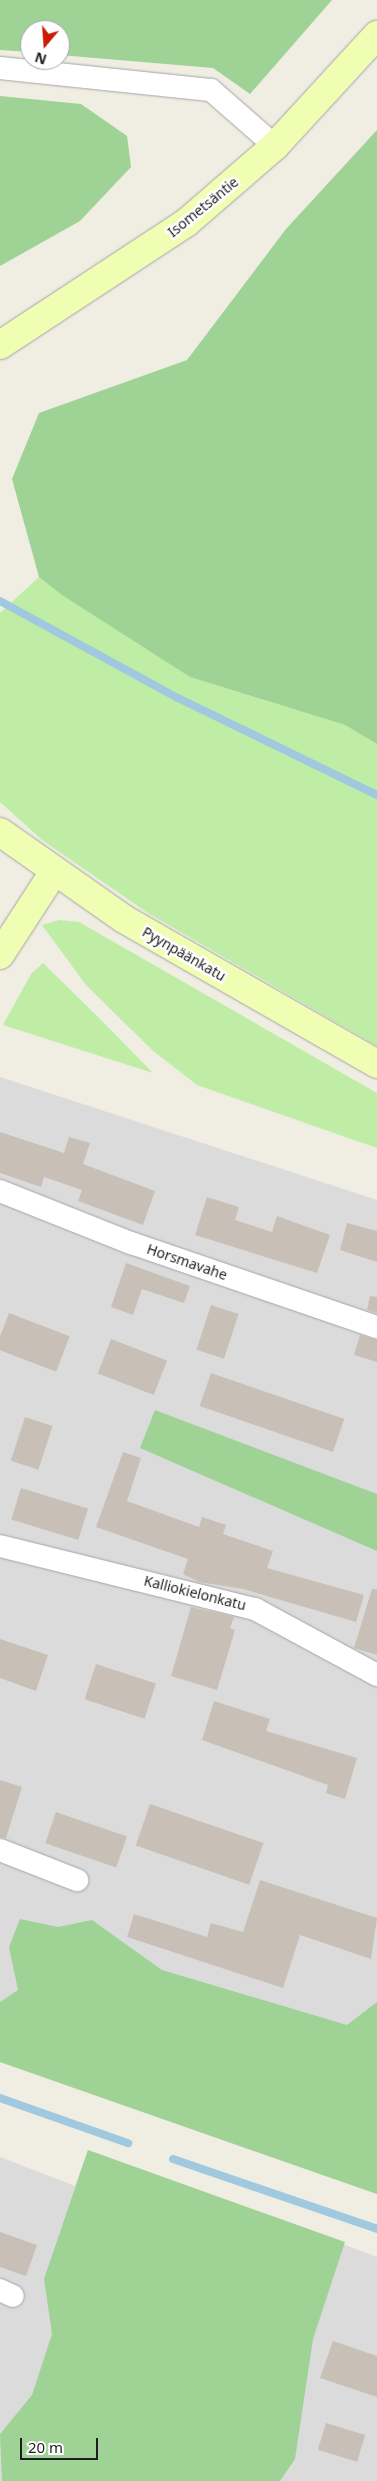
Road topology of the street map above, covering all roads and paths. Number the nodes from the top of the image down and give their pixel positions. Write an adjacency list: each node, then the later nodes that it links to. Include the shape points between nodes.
1 (377, 35): 3 (main road, Isometsäntie)
2 (0, 68): 3 (street, via 211,90)
3 (275, 146): 4 (main road, Isometsäntie, via 186,223)
4 (0, 345)
5 (0, 832): 6 (main road, Pyynpäänkatu)
6 (54, 872): 7 (main road); 8 (main road, Pyynpäänkatu, via 124,919)
7 (0, 955)
8 (377, 1064)
9 (0, 1191): 10 (street, Horsmavahe, via 131,1243)
10 (377, 1327)
11 (0, 1546): 12 (street, Kalliokielonkatu, via 255,1609)
12 (377, 1675)
13 (0, 1850): 14 (street)
14 (77, 1880)

